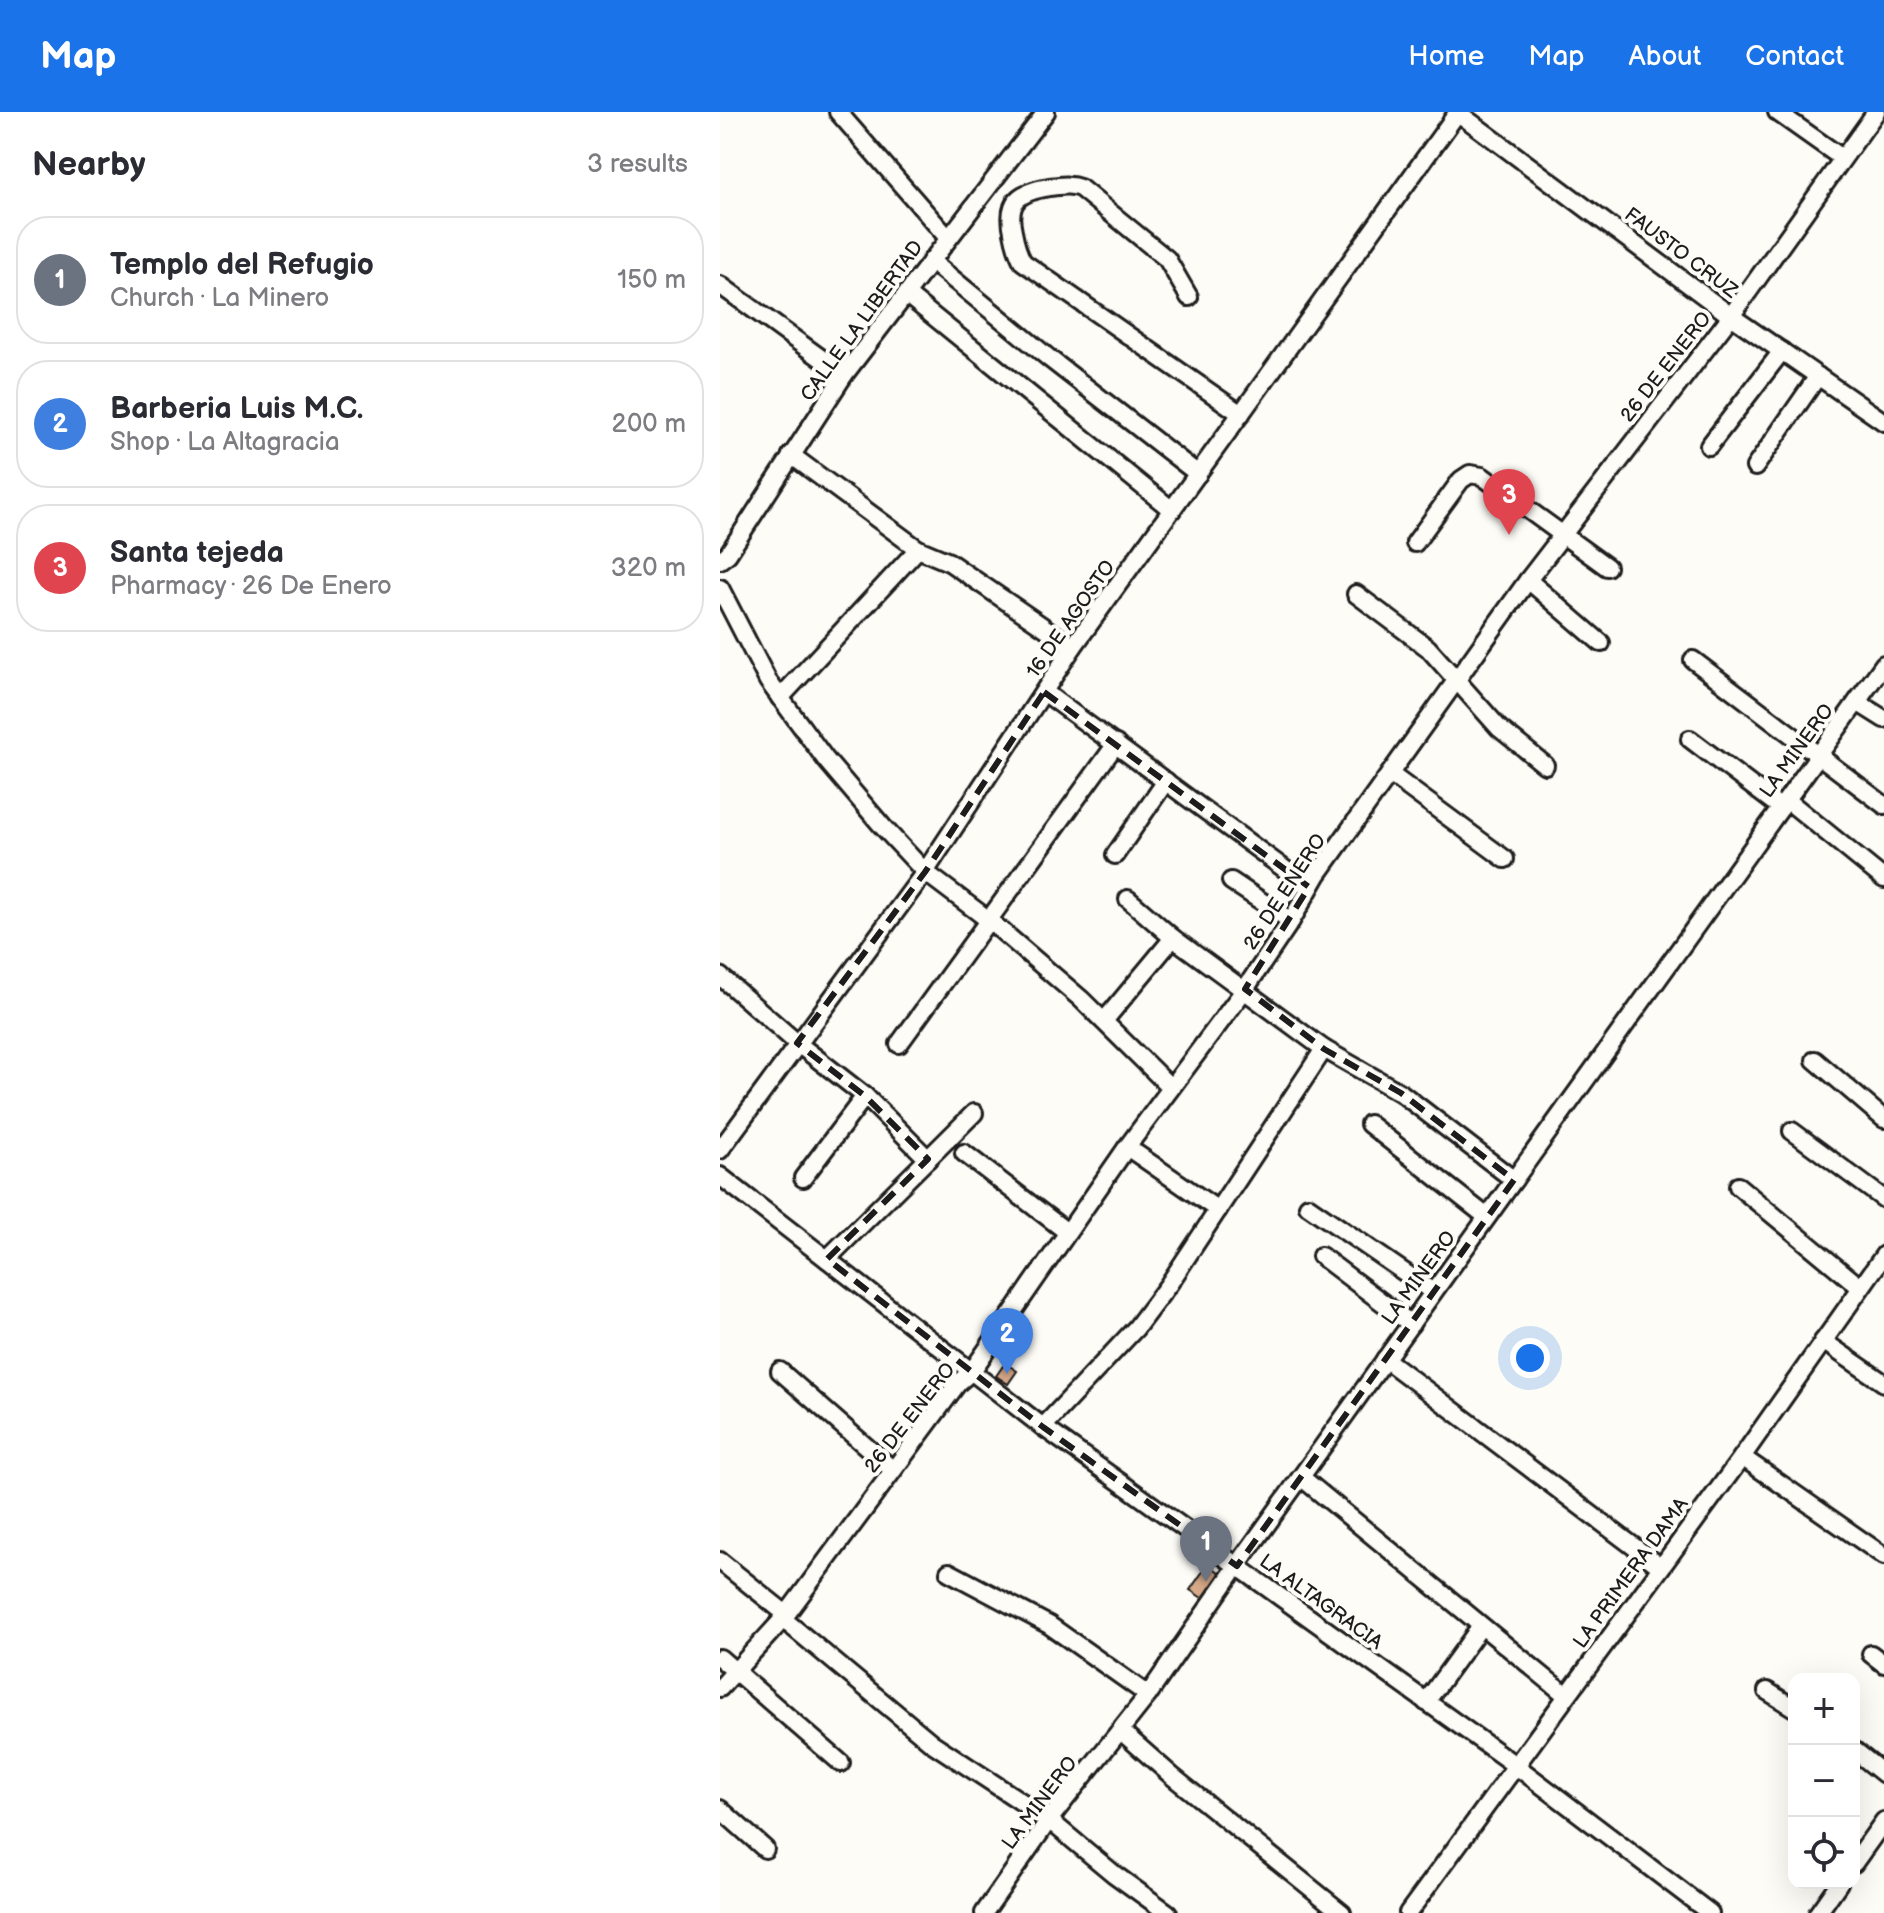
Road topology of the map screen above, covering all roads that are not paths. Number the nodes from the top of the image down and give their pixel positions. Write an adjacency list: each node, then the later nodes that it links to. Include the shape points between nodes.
1 (838, 112): 7 (street)
2 (1046, 112): 7 (street, CALLE LA LIBERTAD)
3 (1457, 112): 12 (street, FAUSTO CRUZ); 16 (street, 16 DE AGOSTO)
4 (1777, 112): 6 (street)
5 (1876, 112): 6 (street, 26 DE ENERO)
6 (1842, 158): 12 (street, 26 DE ENERO)
7 (948, 238): 8 (street, CALLE LA LIBERTAD)
8 (931, 261): 10 (street, CALLE LA LIBERTAD); 21 (street)
9 (720, 285): 14 (street)
10 (906, 294): 14 (street, CALLE LA LIBERTAD); 22 (street)
11 (1189, 297): 16 (street, via 1167,259 1080,188 1069,184 1031,190 1012,207 1009,217 1023,262)
12 (1731, 316): 13 (street, FAUSTO CRUZ); 23 (street, 26 DE ENERO)
13 (1782, 351): 15 (street, FAUSTO CRUZ); 18 (street)
14 (844, 375): 19 (street, CALLE LA LIBERTAD)
15 (1818, 376): 17 (street, FAUSTO CRUZ); 20 (street)
16 (1241, 414): 21 (street, 16 DE AGOSTO)
17 (1884, 422)
18 (1709, 446)
19 (791, 455): 25 (street); 26 (street, CALLE LA LIBERTAD)
20 (1755, 467)
21 (1198, 474): 22 (street, 16 DE AGOSTO)
22 (1172, 510): 32 (street, 16 DE AGOSTO)
23 (1563, 534): 24 (street, via 1482,476 1470,474); 27 (street); 28 (street, 26 DE ENERO)
24 (1415, 543)
25 (918, 549): 32 (street, via 949,562); 37 (street)
26 (720, 560)
27 (1607, 567)
28 (1528, 580): 31 (street); 35 (street, 26 DE ENERO)
29 (720, 588): 37 (street)
30 (1356, 594): 35 (street, via 1428,648)
31 (1601, 643)
32 (1073, 647): 36 (street, 16 DE AGOSTO)
33 (1693, 660): 42 (street)
34 (1884, 664): 38 (street, LA MINERO)
35 (1455, 681): 43 (street, via 1499,728); 44 (street, 26 DE ENERO)
36 (1044, 692): 41 (street); 50 (street, 16 DE AGOSTO)
37 (780, 698): 50 (street, via 826,760)
38 (1857, 702): 39 (street); 42 (street, LA MINERO)
39 (1884, 719)
40 (1690, 739): 46 (street)
41 (1116, 744): 45 (street); 55 (street)
42 (1818, 756): 46 (street, LA MINERO); 47 (street)
43 (1545, 765)
44 (1390, 774): 49 (street); 53 (street, 26 DE ENERO)
45 (1166, 781): 48 (street); 53 (street)
46 (1784, 804): 51 (street); 77 (street, LA MINERO)
47 (1884, 805)
48 (1115, 855)
49 (1505, 859)
50 (925, 872): 55 (street); 61 (street, 16 DE AGOSTO)
51 (1884, 879)
52 (1231, 881): 56 (street)
53 (1309, 887): 56 (street, 26 DE ENERO)
54 (1128, 899): 57 (street)
55 (990, 921): 60 (street); 62 (street)
56 (1291, 921): 59 (street, 26 DE ENERO)
57 (1173, 938): 59 (street); 60 (street)
58 (720, 976): 61 (street)
59 (1245, 989): 63 (street); 65 (street, 26 DE ENERO)
60 (1104, 1021): 65 (street)
61 (797, 1043): 66 (street); 72 (street, 16 DE AGOSTO)
62 (899, 1044)
63 (1324, 1049): 77 (street, via 1401,1093); 81 (street)
64 (1815, 1060): 68 (street)
65 (1170, 1087): 71 (street, 26 DE ENERO)
66 (865, 1096): 74 (street); 76 (street)
67 (974, 1113): 74 (street)
68 (1884, 1119)
69 (1369, 1124): 82 (street)
70 (1792, 1131): 79 (street)
71 (1127, 1147): 81 (street); 83 (street, 26 DE ENERO)
72 (720, 1150)
73 (964, 1153): 83 (street)
74 (928, 1159): 86 (street)
75 (720, 1176): 86 (street, LA ALTAGRACIA)
76 (803, 1178)
77 (1514, 1180): 82 (street, LA MINERO)
78 (1738, 1186): 87 (street)
79 (1884, 1199)
80 (1308, 1206): 88 (street)
81 (1218, 1210): 95 (street, via 1136,1328)
82 (1487, 1217): 88 (street, LA MINERO)
83 (1067, 1232): 93 (street, 26 DE ENERO)
84 (1884, 1255): 87 (street, LA PRIMERA DAMA)
85 (1321, 1256): 89 (street)
86 (827, 1259): 93 (street, LA ALTAGRACIA)
87 (1860, 1287): 90 (street, LA PRIMERA DAMA)
88 (1433, 1292): 89 (street, LA MINERO)
89 (1411, 1324): 91 (street, LA MINERO)
90 (1823, 1341): 94 (street); 96 (street, LA PRIMERA DAMA)
91 (1385, 1359): 98 (street, LA MINERO); 102 (street)
92 (780, 1371): 97 (street)
93 (972, 1371): 95 (street, LA ALTAGRACIA); 97 (street, 26 DE ENERO)
94 (1884, 1383)
95 (1043, 1427): 101 (street, LA ALTAGRACIA)
96 (1742, 1457): 99 (street); 102 (street, LA PRIMERA DAMA)
97 (893, 1470): 104 (street, 26 DE ENERO)
98 (1301, 1477): 101 (street, LA MINERO); 105 (street)
99 (1884, 1556)
100 (720, 1561): 104 (street)
101 (1237, 1566): 110 (street, LA MINERO); 112 (street, LA ALTAGRACIA)
102 (1661, 1567): 111 (street, LA PRIMERA DAMA)
103 (949, 1572): 110 (street, via 1049,1625)
104 (784, 1616): 107 (street, 26 DE ENERO); 120 (street, via 932,1743)
105 (1481, 1626): 111 (street); 112 (street)
106 (720, 1658): 107 (street)
107 (735, 1671): 108 (street, 26 DE ENERO); 116 (street)
108 (720, 1688)
109 (1767, 1691): 113 (street)
110 (1148, 1695): 114 (street, LA MINERO)
111 (1566, 1695): 117 (street, LA PRIMERA DAMA)
112 (1426, 1702): 117 (street, LA ALTAGRACIA)
113 (1788, 1704)
114 (1121, 1731): 120 (street, LA MINERO); 127 (street)
115 (1860, 1755): 118 (street)
116 (841, 1763)
117 (1515, 1765): 128 (street, LA PRIMERA DAMA); 129 (street, LA ALTAGRACIA)
118 (1884, 1774)
119 (720, 1809): 122 (street)
120 (1049, 1820): 125 (street, LA MINERO); 126 (street)
121 (1884, 1821): 123 (street)
122 (765, 1849)
123 (1860, 1855)
124 (1835, 1889): 130 (street)
125 (984, 1913)
126 (1168, 1913)
127 (1342, 1913)
128 (1408, 1913)
129 (1710, 1913)
130 (1818, 1913)

